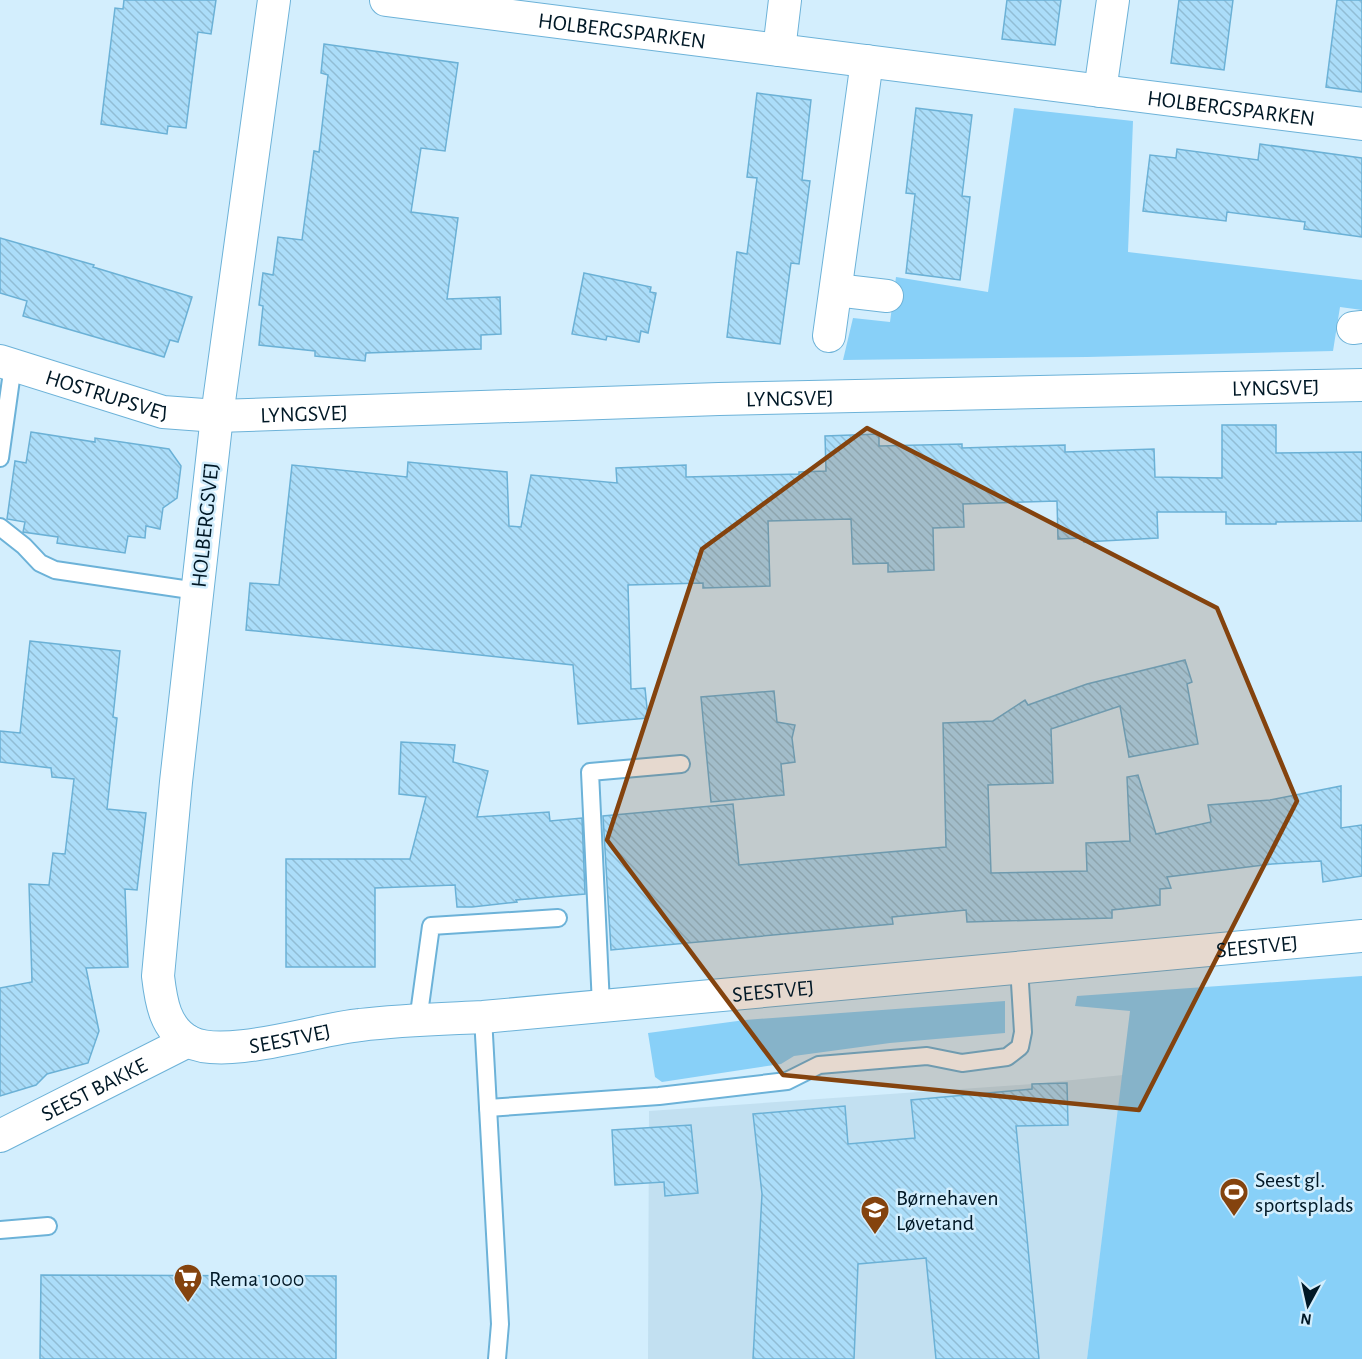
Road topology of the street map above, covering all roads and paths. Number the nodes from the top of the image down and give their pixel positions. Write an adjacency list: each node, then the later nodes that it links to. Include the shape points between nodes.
1 (274, 0): 15 (street, HOLBERGSVEJ)
2 (386, 0): 5 (street, HOLBERGSPARKEN)
3 (785, 0): 6 (street)
4 (1113, 0): 8 (street)
5 (468, 5): 6 (street, HOLBERGSPARKEN)
6 (779, 50): 7 (street, HOLBERGSPARKEN)
7 (867, 61): 8 (street, HOLBERGSPARKEN); 10 (street)
8 (1100, 91): 9 (street, HOLBERGSPARKEN)
9 (1362, 124)
10 (836, 290): 11 (street); 12 (street)
11 (887, 296)
12 (829, 336)
13 (7, 363): 15 (street, HOSTRUPSVEJ, via 164,412); 16 (lane)
14 (1362, 385): 15 (street, LYNGSVEJ, via 719,399)
15 (217, 416): 18 (street, HOLBERGSVEJ)
16 (0, 458)
17 (0, 527): 18 (lane, via 40,563 55,570)
18 (197, 591): 26 (street, HOLBERGSVEJ, via 158,976 160,1001 168,1023)
19 (681, 764): 23 (lane, via 590,772)
20 (558, 918): 25 (lane, via 431,926)
21 (1362, 936): 22 (street, SEESTVEJ)
22 (1019, 967): 23 (street, SEESTVEJ); 27 (lane, via 1023,1032 1020,1047 1007,1057 962,1063 927,1056 819,1065 787,1081 646,1097)
23 (601, 1005): 24 (street, SEESTVEJ)
24 (483, 1017): 25 (street, SEESTVEJ); 27 (lane)
25 (418, 1021): 26 (street, SEESTVEJ, via 359,1025 235,1048 205,1048)
26 (188, 1041): 28 (street, SEEST BAKKE)
27 (488, 1108): 31 (lane, via 500,1324)
28 (0, 1136)
29 (48, 1226): 30 (lane)
30 (0, 1230)
31 (497, 1359)

